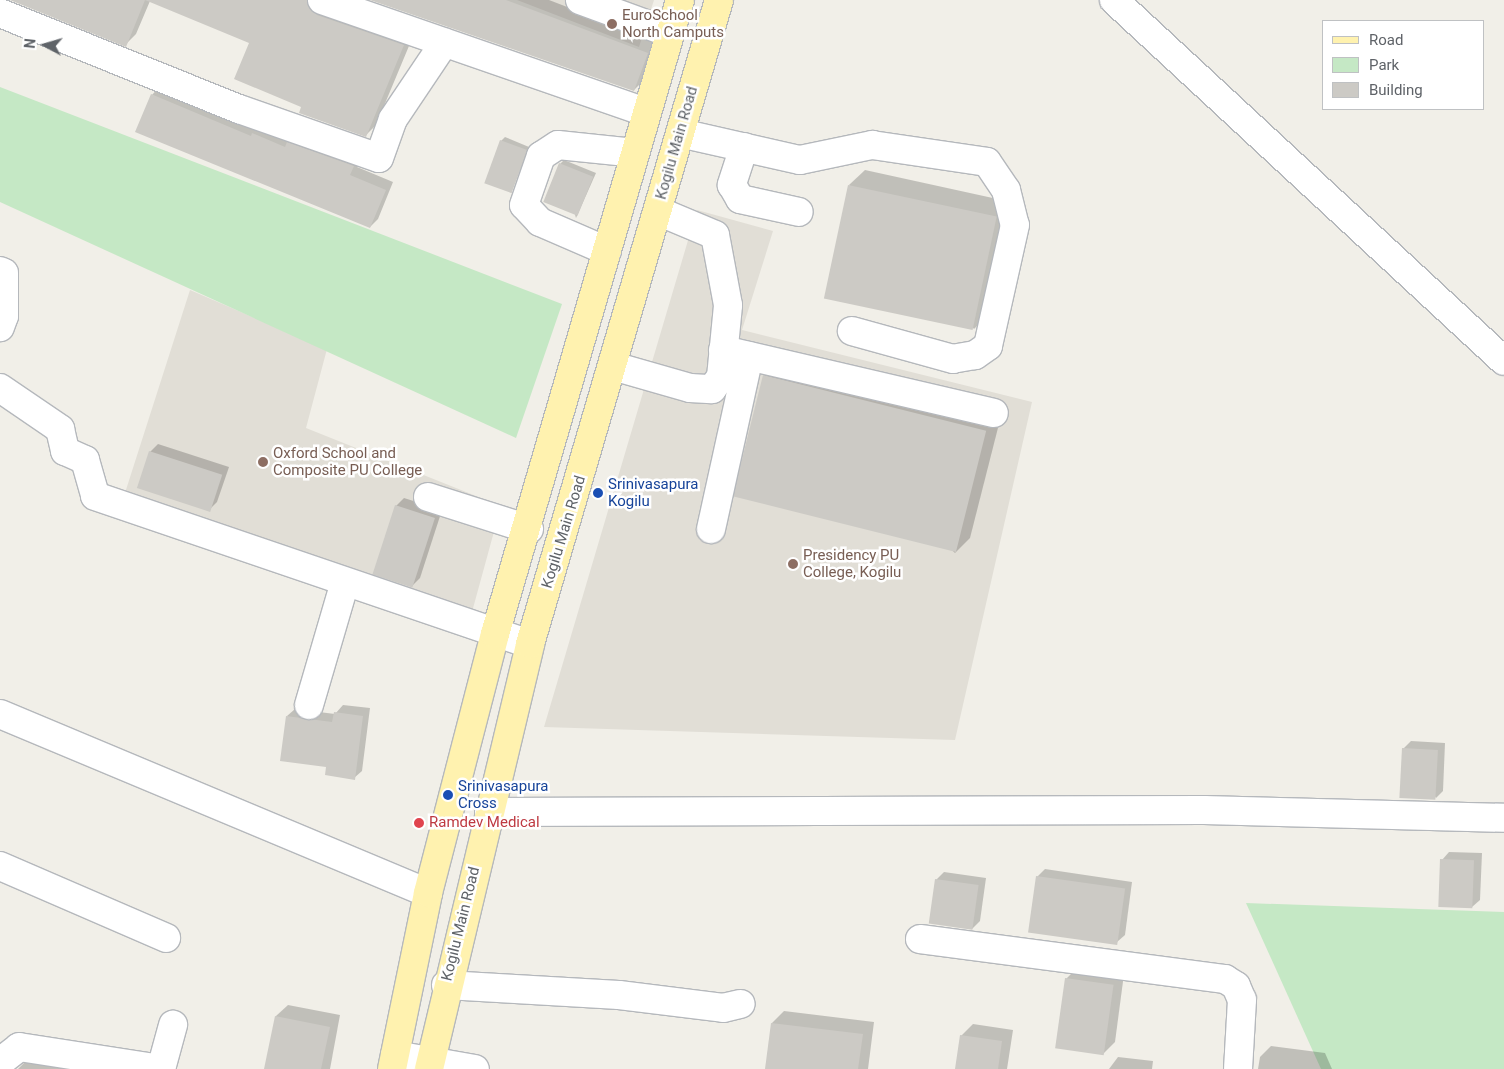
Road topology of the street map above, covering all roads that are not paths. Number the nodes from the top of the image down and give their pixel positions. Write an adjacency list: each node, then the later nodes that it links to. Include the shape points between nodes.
1 (322, 0): 8 (street)
2 (580, 0): 7 (street)
3 (680, 0): 7 (main road)
4 (718, 0): 10 (main road, Kogilu Main Road)
5 (1114, 0): 20 (street)
6 (0, 13): 8 (street, via 239,109 378,158 393,119)
7 (670, 34): 9 (main road)
8 (444, 43): 9 (street)
9 (646, 112): 12 (main road)
10 (680, 133): 11 (street); 13 (main road, Kogilu Main Road)
11 (744, 147): 14 (street, via 732,185 740,199); 18 (street, via 800,160 872,144 987,162 1006,190 1015,225 988,346 975,354 953,359)
12 (635, 153): 15 (main road); 15 (street, via 558,146 541,156 524,204 540,222)
13 (658, 211): 19 (street, via 715,235); 21 (main road, Kogilu Main Road)
14 (799, 212)
15 (607, 251): 25 (main road)
16 (0, 271): 17 (street, via 4,273 4,316)
17 (0, 327)
18 (852, 331)
19 (736, 353): 21 (street, via 712,389 690,388); 23 (street); 26 (street)
20 (1504, 361)
21 (613, 366): 29 (main road, Kogilu Main Road)
22 (0, 388): 27 (street, via 60,429 65,450 85,460 94,496)
23 (994, 413)
24 (428, 497): 25 (street)
25 (529, 529): 28 (main road)
26 (711, 529)
27 (345, 582): 28 (street); 30 (street)
28 (495, 634): 29 (street); 35 (main road)
29 (530, 644): 32 (main road, Kogilu Main Road)
30 (309, 705)
31 (0, 714): 35 (street)
32 (489, 812): 33 (street, via 1204,810); 38 (main road, Kogilu Main Road)
33 (1504, 818)
34 (0, 866): 36 (street)
35 (428, 893): 42 (main road)
36 (166, 938)
37 (920, 939): 46 (street, via 1225,979 1236,986 1242,1000)
38 (446, 985): 39 (street, via 619,995 722,1008); 43 (main road, Kogilu Main Road)
39 (741, 1004)
40 (173, 1024): 44 (street)
41 (0, 1062): 44 (street, via 19,1047)
42 (393, 1062): 43 (street)
43 (429, 1066): 45 (street)
44 (161, 1069)
45 (475, 1069)
46 (1238, 1069)

